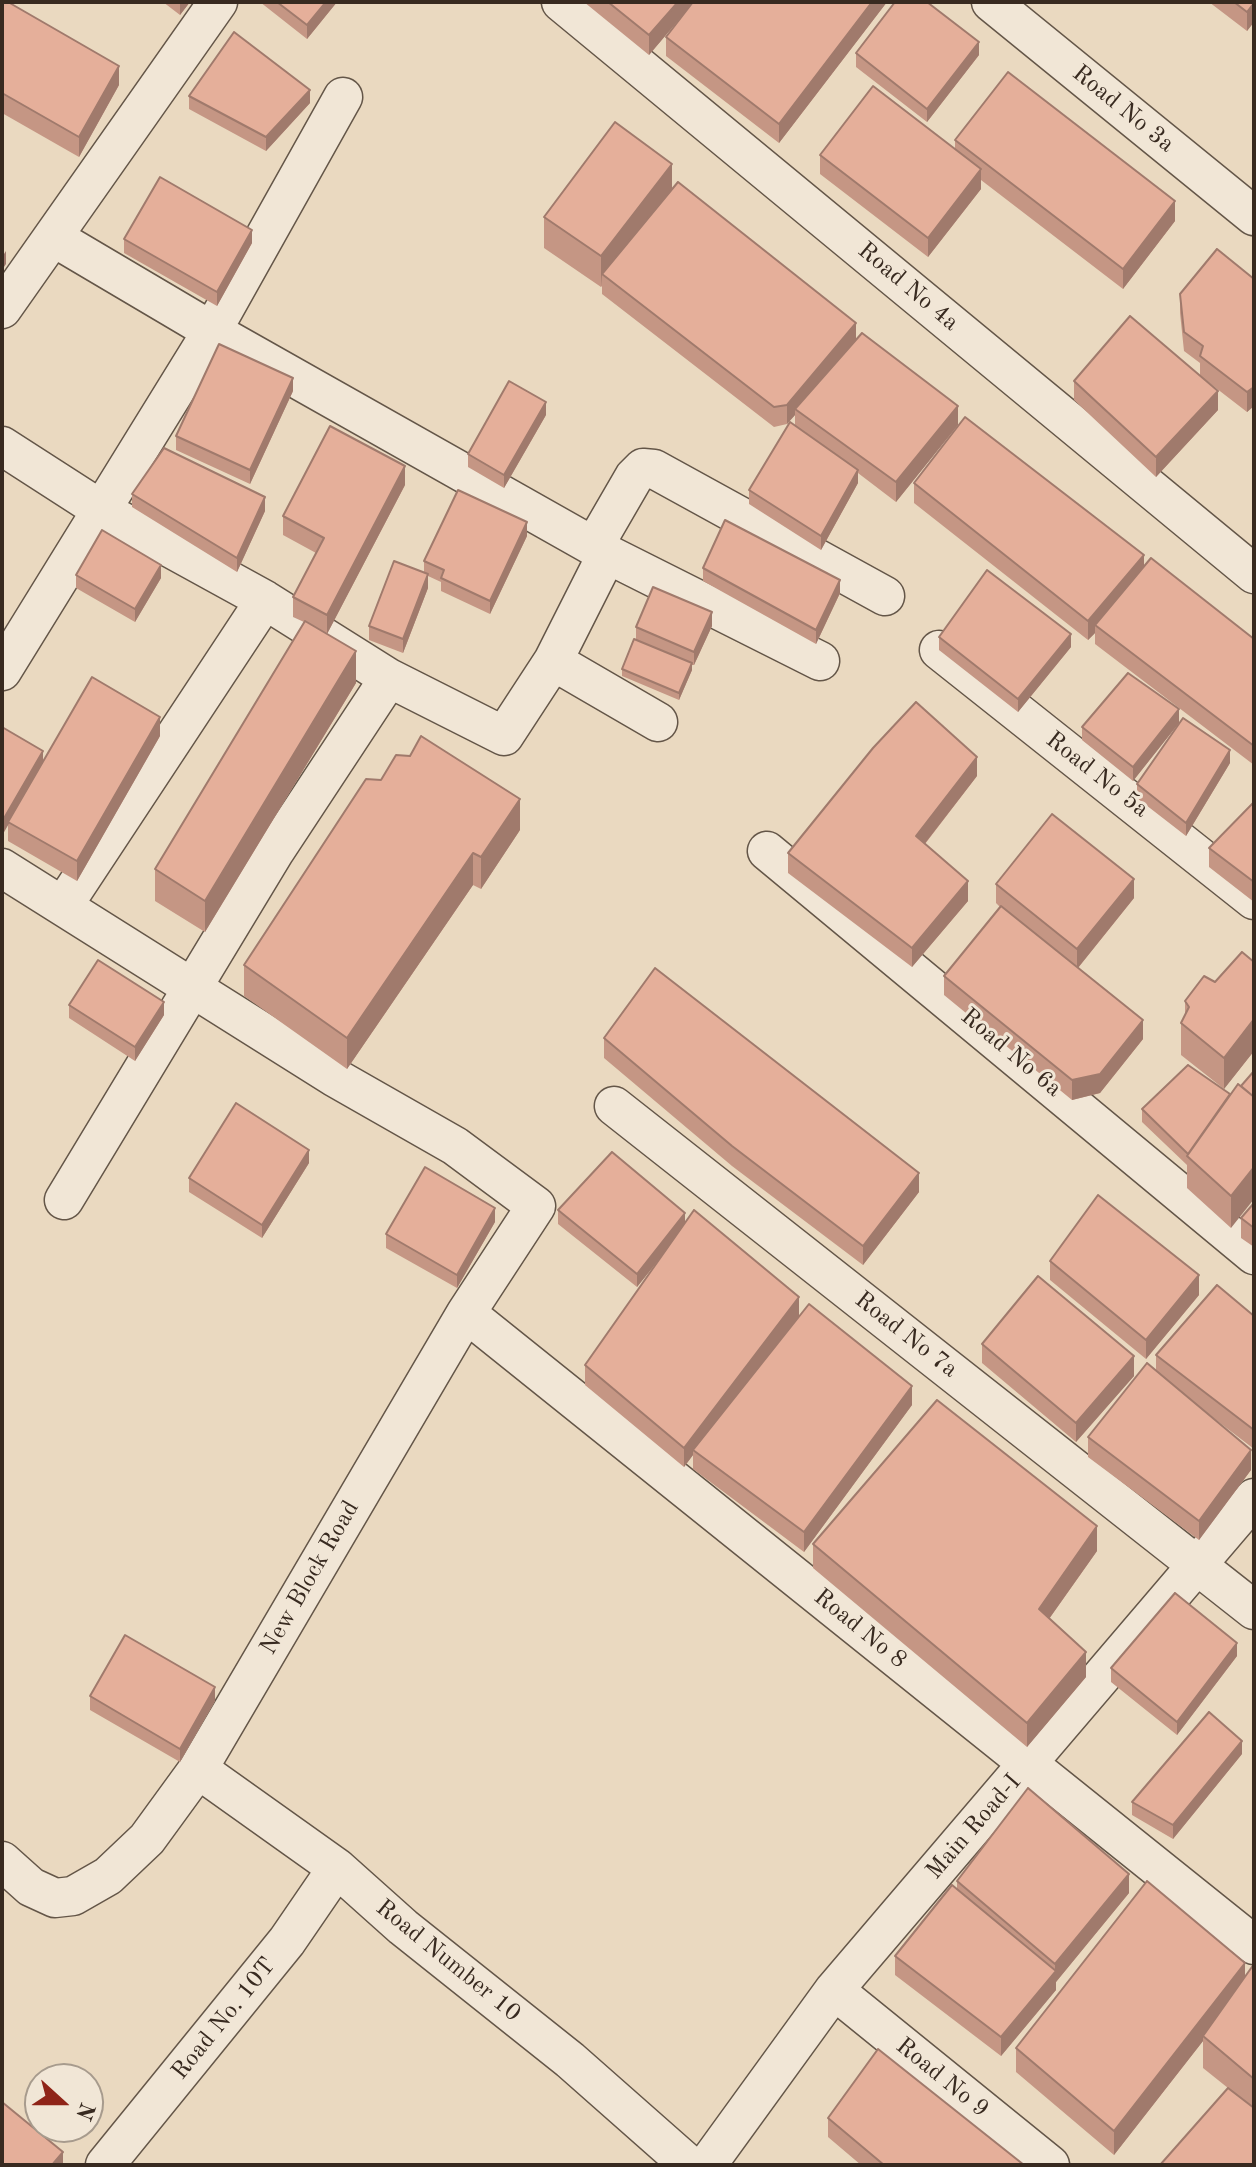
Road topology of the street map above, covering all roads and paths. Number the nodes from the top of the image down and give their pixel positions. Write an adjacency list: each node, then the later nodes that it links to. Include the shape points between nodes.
1 (218, 2): 6 (street)
2 (561, 2): 12 (street, Road No 4a)
3 (991, 2): 5 (street, Road No 3a)
4 (343, 97): 8 (street)
5 (1254, 216)
6 (53, 237): 7 (street); 8 (street)
7 (2, 309)
8 (212, 331): 10 (street); 11 (street)
9 (2, 446): 10 (street)
10 (103, 511): 14 (street); 18 (street)
11 (600, 550): 13 (street, via 634,477 643,468 654,469); 16 (street); 17 (street)
12 (1254, 574)
13 (885, 596)
14 (265, 600): 19 (street); 24 (street)
15 (939, 650): 23 (street, Road No 5a)
16 (553, 661): 19 (street, via 504,736); 20 (street)
17 (820, 661)
18 (2, 671)
19 (389, 678): 25 (street)
20 (658, 722)
21 (767, 851): 28 (street, Road No 6a)
22 (2, 868): 24 (street)
23 (1254, 900)
24 (63, 906): 25 (street)
25 (192, 988): 27 (street); 29 (street, New Block Road, via 455,1146 536,1206)
26 (614, 1106): 31 (street, Road No 7a)
27 (64, 1200)
28 (1254, 1255)
29 (466, 1313): 33 (street, Road No 8); 34 (street, New Block Road)
30 (1254, 1498): 31 (street, Main Road-I)
31 (1197, 1565): 32 (street, Road No 7a); 33 (street, Main Road-I)
32 (1254, 1610)
33 (1028, 1764): 37 (street, Road No 8); 38 (street, Main Road-I)
34 (198, 1769): 35 (street, New Block Road, via 147,1839 108,1876 73,1896 55,1898 31,1887); 36 (street, Road Number 10)
35 (2, 1861)
36 (337, 1868): 39 (street, Road No. 10T, via 287,1941); 40 (street, Road Number 10)
37 (1254, 1945)
38 (834, 1990): 41 (street, Main Road-I); 42 (street, Road No 9)
39 (105, 2165)
40 (689, 2165)
41 (707, 2165)
42 (1050, 2165)

